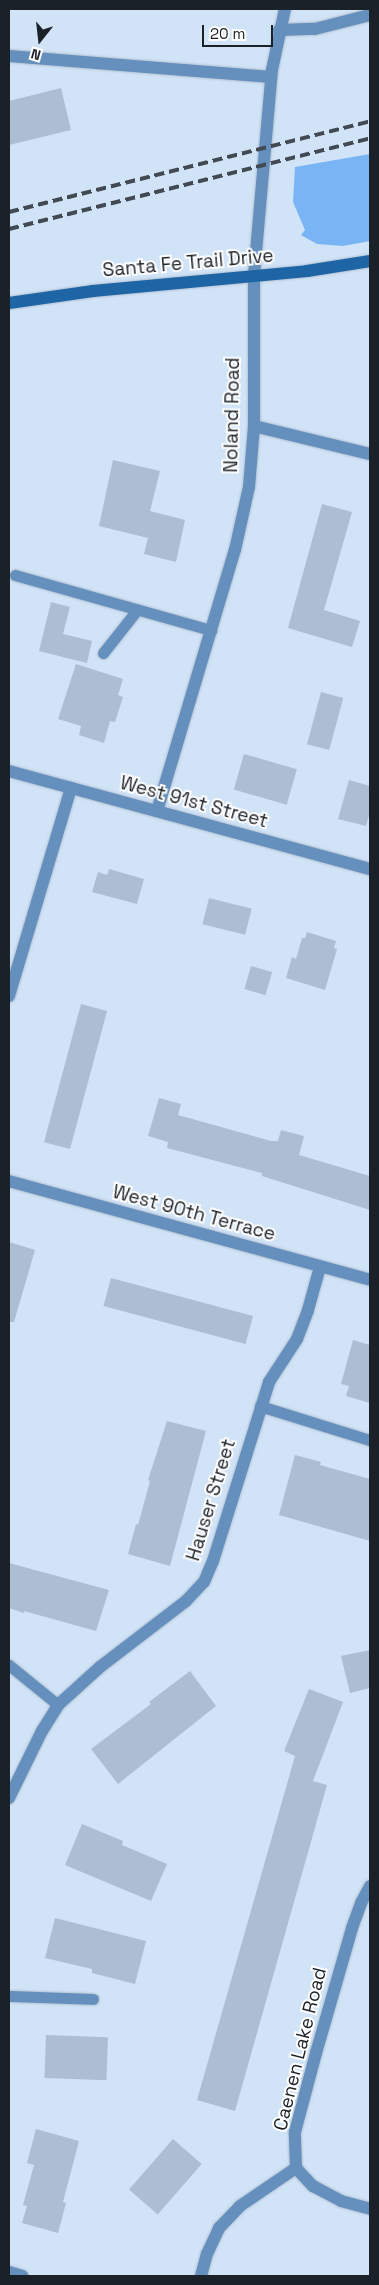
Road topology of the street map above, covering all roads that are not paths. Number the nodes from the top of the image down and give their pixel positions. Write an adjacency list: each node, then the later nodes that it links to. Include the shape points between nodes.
1 (286, 9): 3 (street, Noland Road)
2 (370, 15): 3 (street, via 315,29)
3 (279, 30): 5 (street, Noland Road)
4 (9, 56): 5 (street)
5 (271, 77): 7 (street, Noland Road)
6 (370, 262): 7 (main road, Santa Fe Trail Drive)
7 (254, 276): 8 (main road, Santa Fe Trail Drive, via 93,291); 9 (street, Noland Road)
8 (9, 303)
9 (254, 426): 10 (street); 13 (street, Noland Road, via 249,487 235,550)
10 (370, 454)
11 (15, 575): 12 (lane)
12 (137, 610): 13 (lane); 14 (lane)
13 (211, 630): 17 (street, Noland Road)
14 (103, 652)
15 (9, 771): 16 (street, West 91st Street)
16 (71, 788): 17 (street, West 91st Street); 19 (street)
17 (157, 811): 18 (street, West 91st Street)
18 (370, 869)
19 (9, 996)
20 (9, 1182): 21 (street, West 90th Terrace)
21 (320, 1267): 22 (street, West 90th Terrace); 23 (street, Hauser Street, via 296,1339 269,1382)
22 (370, 1280)
23 (260, 1406): 24 (lane); 26 (street, Hauser Street, via 204,1582 186,1601 100,1667)
24 (370, 1440)
25 (9, 1665): 26 (lane)
26 (58, 1706): 27 (street, Hauser Street)
27 (9, 1798)
28 (370, 1886): 31 (street, Caenen Lake Road, via 352,1928 295,2132)
29 (9, 1996): 30 (lane)
30 (93, 1999)
31 (296, 2168): 32 (street, via 313,2186 341,2201); 35 (street, via 240,2206 219,2228)
32 (370, 2209)
33 (9, 2272): 34 (street)
34 (22, 2276)
35 (201, 2276)

